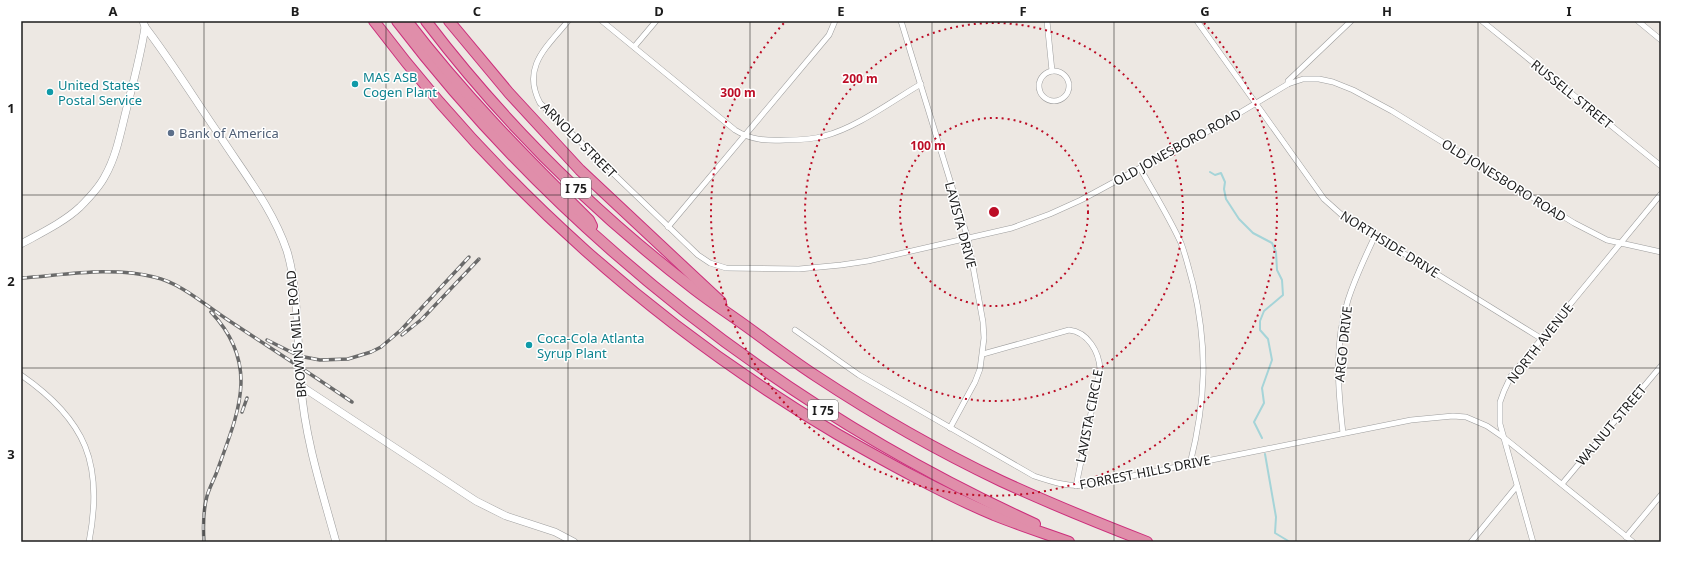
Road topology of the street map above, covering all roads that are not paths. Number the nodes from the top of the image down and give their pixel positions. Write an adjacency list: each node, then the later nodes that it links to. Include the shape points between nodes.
1 (368, 21): 21 (highway)
2 (374, 21): 21 (highway)
3 (397, 21): 32 (highway, I 75, via 471,110 533,176)
4 (407, 21): 32 (highway, via 475,103 589,220)
5 (426, 21): 38 (highway, I 75, via 523,135 582,193 655,258)
6 (449, 21): 22 (highway)
7 (456, 21): 22 (highway)
8 (568, 21): 31 (street, ARNOLD STREET, via 537,60 533,77 535,94 545,109)
9 (602, 21): 20 (street)
10 (656, 21): 20 (street)
11 (835, 21): 27 (street, via 829,35)
12 (901, 21): 24 (street, LAVISTA DRIVE)
13 (1047, 21): 23 (street)
14 (1197, 21): 26 (street, NORTHSIDE DRIVE)
15 (1351, 21): 25 (street)
16 (1482, 21): 28 (street, RUSSELL STREET)
17 (1638, 21): 19 (street)
18 (144, 24): 35 (street, via 142,48 113,159 105,177 79,208); 44 (street, BROWNS MILL ROAD, via 188,87 276,224 293,278)
19 (1661, 40)
20 (634, 48): 27 (street)
21 (397, 51): 57 (highway, via 496,164 538,206 601,264 718,356 776,396 873,455 997,516)
22 (480, 59): 38 (highway, via 580,170)
23 (1052, 71): 23 (street, via 1043,75 1038,84 1043,98 1053,102 1062,99 1069,91 1069,86 1066,76)
24 (921, 84): 27 (street, via 867,116 825,136 768,141); 34 (street, LAVISTA DRIVE)
25 (1288, 84): 26 (street, OLD JONESBORO ROAD); 36 (street, OLD JONESBORO ROAD, via 1303,79 1319,78 1353,90 1392,111 1574,223)
26 (1255, 104): 29 (street, OLD JONESBORO ROAD); 33 (street, NORTHSIDE DRIVE, via 1324,199 1343,216)
27 (744, 136): 31 (street)
28 (1661, 166)
29 (1140, 168): 34 (street, OLD JONESBORO ROAD, via 1050,214 1012,228); 48 (street, via 1181,244 1199,310 1204,350 1203,390)
30 (1661, 194): 36 (street, NORTH AVENUE)
31 (668, 227): 34 (street, OLD JONESBORO ROAD, via 698,256 710,263 726,268 758,270 841,265)
32 (597, 236): 58 (highway, I 75, via 709,330 803,397 894,453 1003,509)
33 (1375, 236): 40 (street, NORTHSIDE DRIVE); 46 (street, ARGO DRIVE, via 1356,277 1343,320 1338,377)
34 (968, 239): 41 (street, LAVISTA DRIVE, via 983,322)
35 (21, 244)
36 (1620, 244): 37 (street, OLD JONESBORO ROAD); 40 (street, NORTH AVENUE)
37 (1661, 252)
38 (751, 329): 59 (highway, I 75, via 817,377 940,450 1048,502)
39 (795, 330): 45 (street, FORREST HILLS DRIVE, via 859,375)
40 (1542, 339): 47 (street, NORTH AVENUE, via 1511,376 1504,391 1499,413)
41 (983, 354): 45 (street, LAVISTA DRIVE, via 975,382); 50 (street, LAVISTA CIRCLE, via 1069,330 1080,333 1095,348 1100,369)
42 (1661, 366): 49 (street, WALNUT STREET)
43 (21, 375): 54 (street, via 56,402 80,435 88,454 95,496)
44 (301, 386): 55 (street, BROWNS MILL ROAD, via 309,440); 56 (street, via 476,501 506,516 555,532)
45 (950, 428): 50 (street, FORREST HILLS DRIVE, via 1034,476 1057,484)
46 (1343, 433): 47 (street, FORREST HILLS DRIVE, via 1411,420 1453,416 1478,421); 48 (street, FORREST HILLS DRIVE)
47 (1504, 438): 49 (street, FORREST HILLS DRIVE); 51 (street, NORTH AVENUE)
48 (1190, 464): 50 (street, FORREST HILLS DRIVE)
49 (1562, 484): 53 (street, FORREST HILLS DRIVE)
50 (1076, 486)
51 (1517, 486): 60 (street); 61 (street, NORTH AVENUE)
52 (1661, 495): 53 (street)
53 (1626, 537): 62 (street, FORREST HILLS DRIVE)
54 (89, 542)
55 (336, 542)
56 (574, 542)
57 (1069, 542)
58 (1075, 542)
59 (1148, 542)
60 (1471, 542)
61 (1532, 542)
62 (1633, 542)

